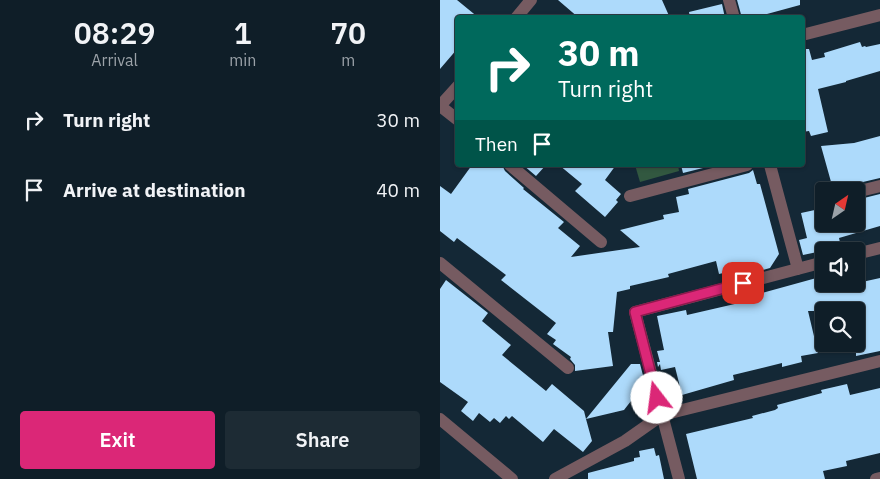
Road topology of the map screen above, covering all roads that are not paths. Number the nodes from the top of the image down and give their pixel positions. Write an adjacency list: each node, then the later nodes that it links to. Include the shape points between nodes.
1 (531, 0): 3 (street)
2 (729, 0): 4 (street)
3 (522, 15)
4 (733, 15)
5 (880, 15): 6 (street)
6 (805, 33)
7 (455, 89): 8 (street)
8 (440, 106): 9 (street)
9 (455, 118)
10 (512, 167): 16 (street)
11 (739, 167): 15 (street)
12 (771, 167): 21 (street)
13 (880, 186): 14 (street)
14 (865, 190)
15 (630, 196)
16 (601, 242)
17 (880, 248): 18 (street)
18 (865, 252)
19 (440, 263): 23 (street)
20 (815, 264): 21 (street)
21 (798, 269): 24 (street, via 635,312)
22 (880, 361): 24 (street)
23 (568, 368)
24 (662, 415): 28 (street, via 625,441); 29 (street)
25 (440, 419): 27 (street)
26 (880, 478): 30 (street)
27 (512, 479)
28 (555, 479)
29 (679, 479)
30 (876, 479)

